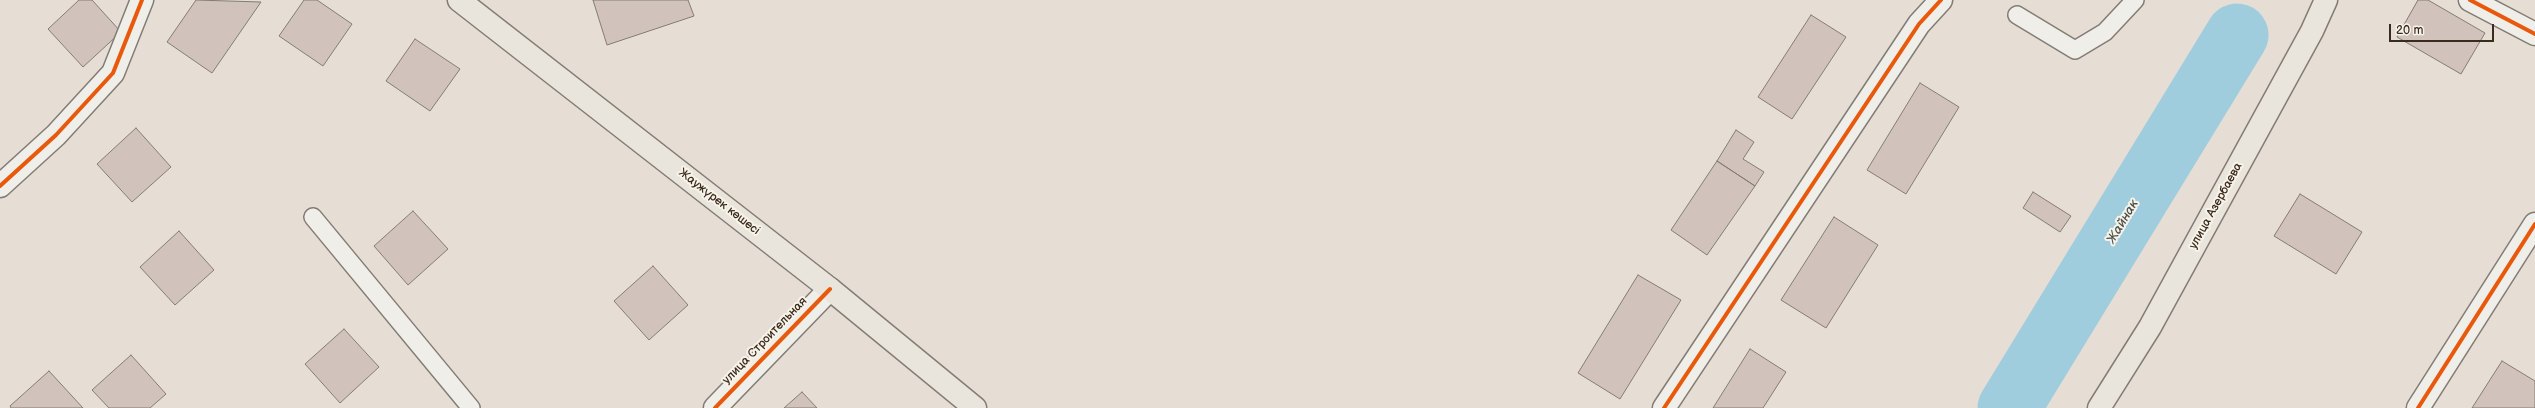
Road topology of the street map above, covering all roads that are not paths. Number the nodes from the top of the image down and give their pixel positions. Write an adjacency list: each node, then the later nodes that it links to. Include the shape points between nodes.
1 (142, 0): 9 (street, via 113,73 56,135)
2 (459, 0): 12 (main road, Жаужүрек көшесі)
3 (1941, 0): 16 (street, via 1919,24)
4 (2135, 0): 7 (lane, via 2105,32 2075,50)
5 (2326, 0): 17 (main road, улица Азербаева, via 2312,31 2154,320)
6 (2470, 0): 8 (street)
7 (2017, 15)
8 (2535, 34)
9 (0, 186)
10 (313, 218): 13 (lane)
11 (2535, 224): 18 (street)
12 (830, 289): 14 (street, улица Строительная); 15 (main road, Жаужүрек көшесі)
13 (471, 408)
14 (715, 408)
15 (975, 408)
16 (1664, 408)
17 (2099, 408)
18 (2418, 408)

